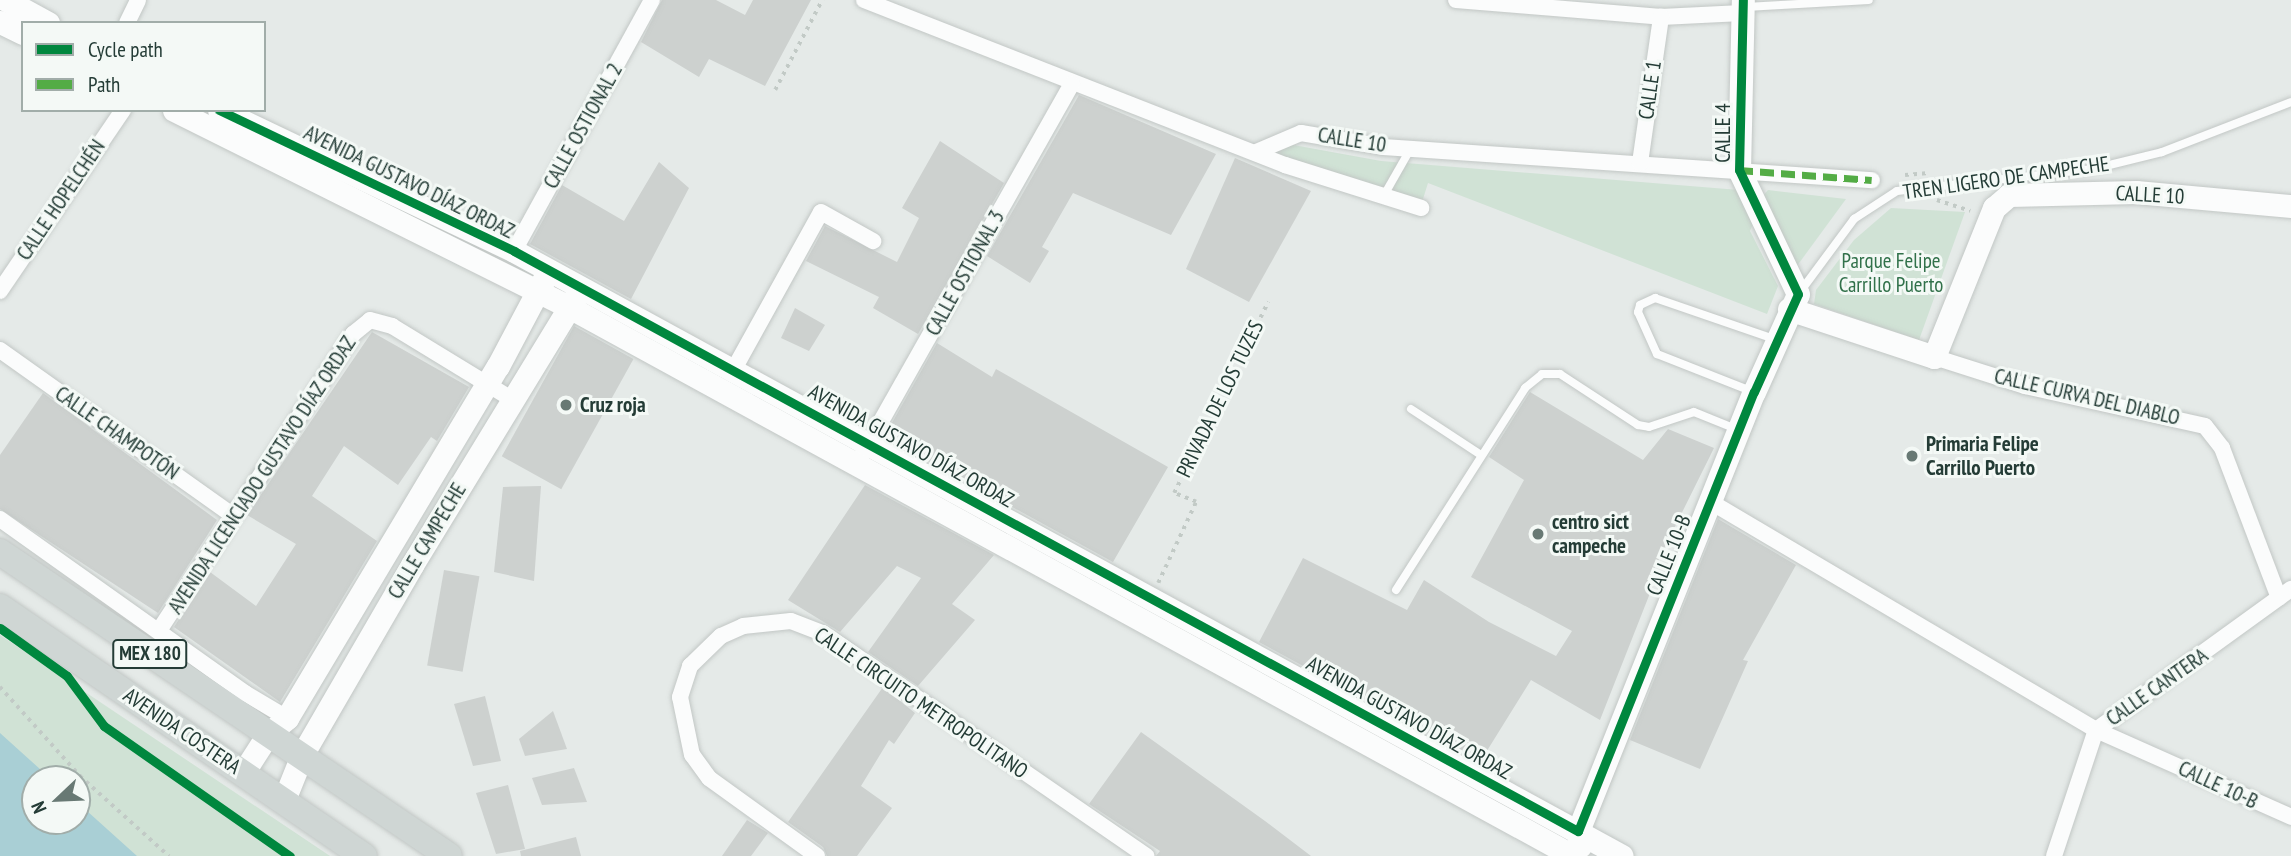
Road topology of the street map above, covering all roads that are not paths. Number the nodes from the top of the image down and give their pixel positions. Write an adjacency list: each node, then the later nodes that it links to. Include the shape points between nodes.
1 (6, 0): 9 (street)
2 (138, 0): 10 (street)
3 (652, 0): 27 (street, CALLE OSTIONAL 2)
4 (864, 0): 13 (street)
5 (1456, 0): 8 (street)
6 (1869, 0): 7 (lane)
7 (1743, 7): 8 (street); 21 (street, CALLE 4)
8 (1661, 17): 20 (street, CALLE 1)
9 (44, 21)
10 (128, 21)
11 (0, 22): 12 (street)
12 (21, 32)
13 (1072, 84): 19 (street); 43 (street, CALLE OSTIONAL 3)
14 (2291, 102): 32 (lane, TREN LIGERO DE CAMPECHE, via 2162,152 2093,169 1897,191 1854,219)
15 (121, 112): 30 (street, CALLE HOPELCHÉN)
16 (178, 112): 31 (street, AVENIDA GUSTAVO DÍAZ ORDAZ)
17 (223, 112): 27 (street, AVENIDA GUSTAVO DÍAZ ORDAZ)
18 (1411, 148): 19 (street, CALLE 10, via 1301,133); 20 (street, CALLE 10); 23 (lane)
19 (1256, 152): 23 (street)
20 (1640, 163): 21 (street, CALLE 10)
21 (1739, 170): 22 (street, CALLE 10); 32 (street, CALLE 4)
22 (1872, 180)
23 (1383, 197): 25 (street)
24 (2291, 206): 36 (street, CALLE 10, via 2136,192 2009,195 1994,208)
25 (1420, 208)
26 (873, 241): 37 (street, via 821,212)
27 (514, 251): 28 (street, AVENIDA GUSTAVO DÍAZ ORDAZ)
28 (549, 270): 29 (street, AVENIDA GUSTAVO DÍAZ ORDAZ); 31 (street, CALLE CAMPECHE)
29 (582, 288): 33 (street, CALLE CAMPECHE); 37 (street, AVENIDA GUSTAVO DÍAZ ORDAZ)
30 (0, 291)
31 (536, 292): 33 (street, AVENIDA GUSTAVO DÍAZ ORDAZ); 38 (street, CALLE CAMPECHE)
32 (1794, 302): 34 (street, CALLE 10-B); 36 (street, CALLE CURVA DEL DIABLO)
33 (569, 307): 40 (street, CALLE CAMPECHE); 43 (street, AVENIDA GUSTAVO DÍAZ ORDAZ)
34 (1776, 340): 39 (street, CALLE 10-B); 39 (lane, via 1655,298 1640,304 1638,312 1657,354)
35 (0, 350): 46 (street, CALLE CHAMPOTÓN)
36 (1934, 357): 52 (street, CALLE CURVA DEL DIABLO, via 2025,386 2205,426 2222,448)
37 (734, 369): 43 (street, AVENIDA GUSTAVO DÍAZ ORDAZ)
38 (485, 387): 40 (street, AVENIDA LICENCIADO GUSTAVO DÍAZ ORDAZ); 46 (street, AVENIDA LICENCIADO GUSTAVO DÍAZ ORDAZ, via 392,326 370,320 353,334); 49 (street, CALLE CAMPECHE)
39 (1754, 392): 42 (street, CALLE 10-B)
40 (513, 401): 50 (street, CALLE CAMPECHE)
41 (1411, 409): 44 (lane)
42 (1738, 430): 44 (lane, via 1694,412 1649,427 1638,425 1552,372 1525,388); 45 (street, CALLE 10-B)
43 (863, 453): 61 (street, AVENIDA GUSTAVO DÍAZ ORDAZ, via 1151,597); 62 (street, AVENIDA GUSTAVO DÍAZ ORDAZ)
44 (1481, 455): 51 (lane)
45 (1709, 501): 56 (street, CALLE 10-B); 61 (street, CALLE 10-B)
46 (234, 516): 54 (street, AVENIDA LICENCIADO GUSTAVO DÍAZ ORDAZ)
47 (0, 519): 54 (street)
48 (0, 552): 55 (main road, MEX 180)
49 (386, 554): 50 (street); 55 (street, CALLE CAMPECHE)
50 (412, 565): 57 (street, CALLE CAMPECHE)
51 (1396, 590)
52 (2285, 594): 56 (street, CALLE CANTERA)
53 (0, 607): 58 (main road, AVENIDA COSTERA / MEX 180)
54 (160, 629): 55 (street, via 245,693)
55 (278, 726): 57 (main road, MEX 180); 58 (street, CALLE CAMPECHE)
56 (2096, 730): 60 (street, CALLE 10-B); 69 (street, CALLE CANTERA)
57 (302, 755): 59 (street, CALLE CAMPECHE); 64 (main road)
58 (243, 773): 59 (main road, AVENIDA COSTERA / MEX 180)
59 (284, 800): 63 (main road, AVENIDA COSTERA)
60 (2291, 817)
61 (1578, 831): 62 (street); 67 (street); 68 (street, AVENIDA GUSTAVO DÍAZ ORDAZ)
62 (1560, 853)
63 (364, 856)
64 (449, 856)
65 (817, 856): 66 (street, CALLE CIRCUITO METROPOLITANO, via 718,786 692,755 680,697 690,666 721,636 743,626 791,621 823,633)
66 (1146, 856)
67 (1580, 856)
68 (1622, 856)
69 (2054, 856)

